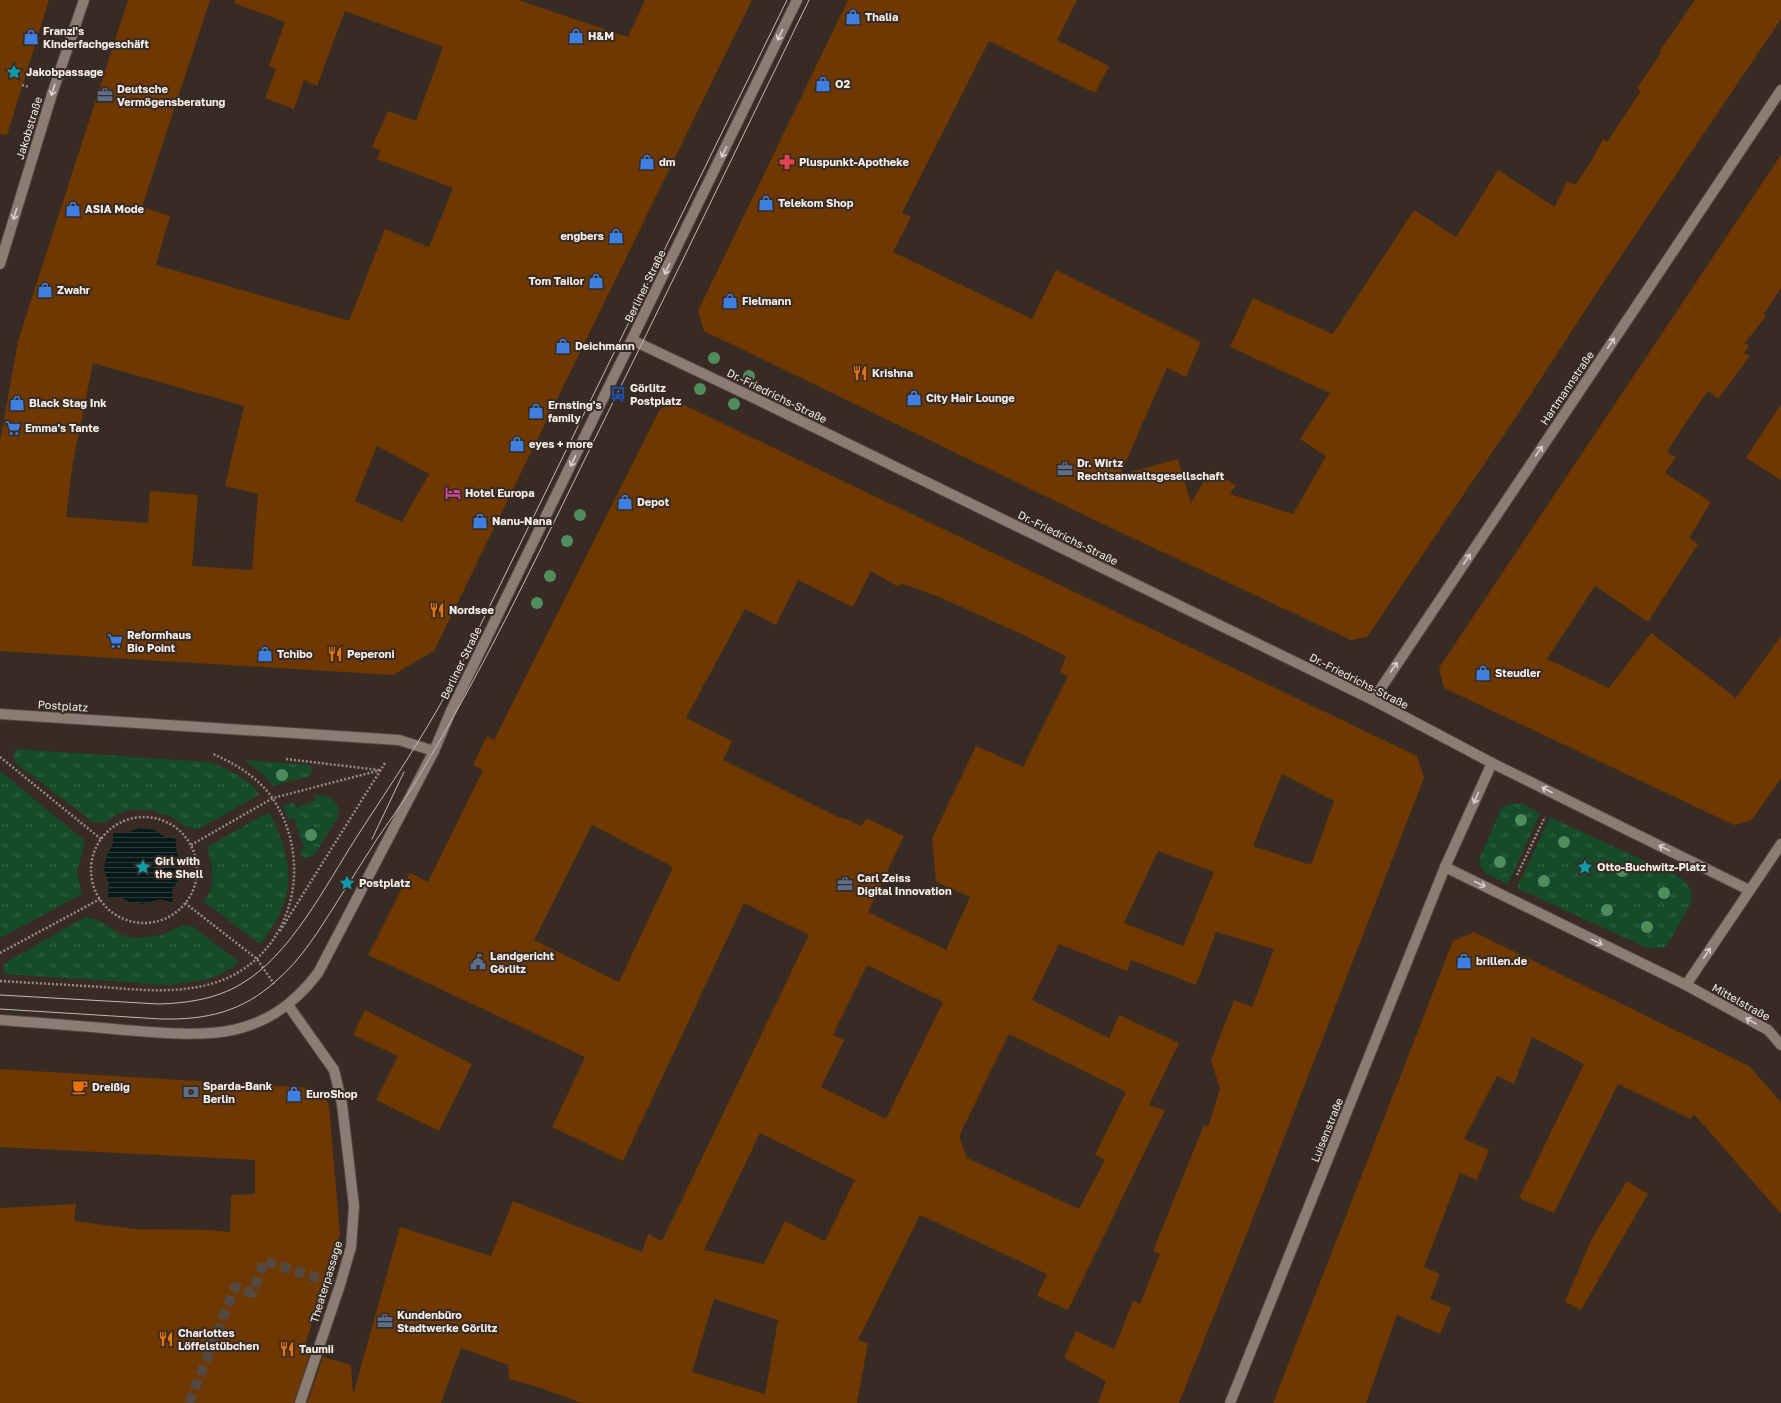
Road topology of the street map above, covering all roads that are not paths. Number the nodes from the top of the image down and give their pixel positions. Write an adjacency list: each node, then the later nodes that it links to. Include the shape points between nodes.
1 (84, 0): 4 (street, Jakobstraße, one-way to 4)
2 (797, 0): 5 (street, Berliner Straße, one-way to 5)
3 (1781, 90): 6 (street, Hartmannstraße, one-way to 3)
4 (0, 264)
5 (632, 340): 6 (street, Dr.-Friedrichs-Straße); 8 (street, Berliner Straße, one-way to 8, via 451,711)
6 (1373, 700): 9 (street, Dr.-Friedrichs-Straße)
7 (0, 714): 8 (street, Postplatz, via 399,740)
8 (434, 751): 14 (street, via 318,973 305,990)
9 (1492, 763): 11 (street, one-way to 11); 12 (street, one-way to 9)
10 (1781, 844): 12 (street)
11 (1445, 867): 13 (street, one-way to 13); 18 (street, Luisenstraße)
12 (1749, 890): 13 (street, one-way to 12)
13 (1686, 985): 16 (street, Mittelstraße, one-way to 13, via 1768,1030)
14 (288, 1005): 15 (street, via 254,1024 214,1034 176,1034); 17 (street, Theaterpassage, via 334,1070 342,1104 354,1206 351,1247)
15 (0, 1020)
16 (1781, 1045)
17 (300, 1403)
18 (1230, 1403)

